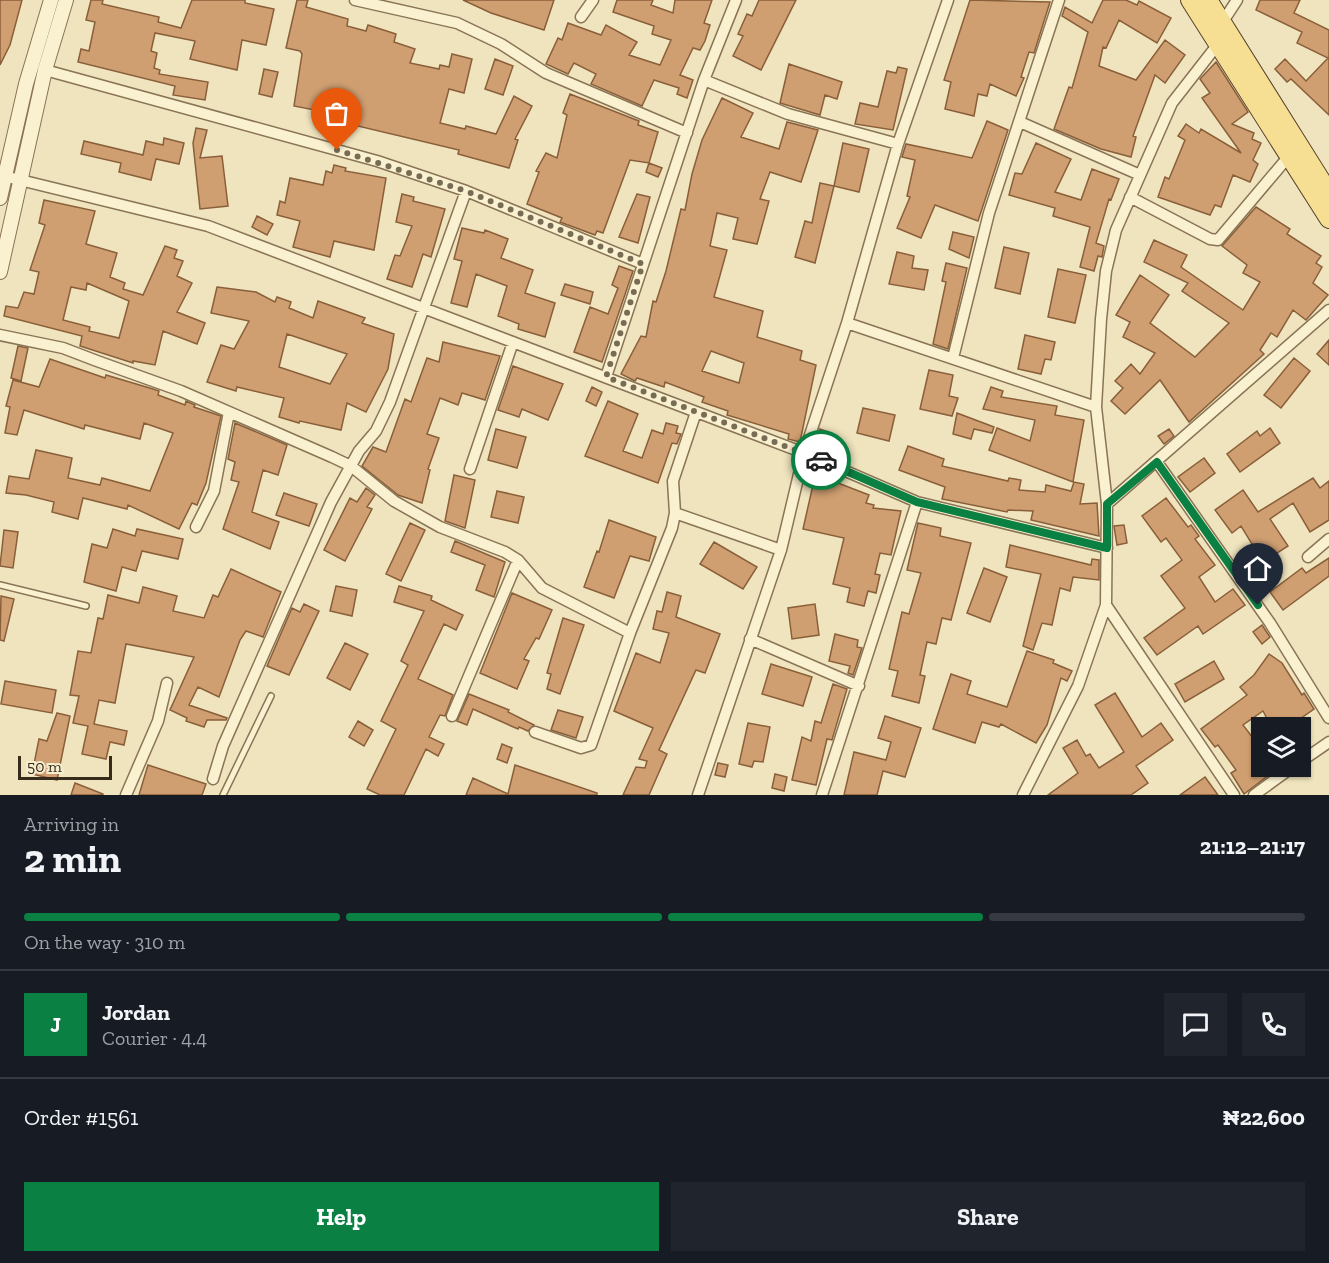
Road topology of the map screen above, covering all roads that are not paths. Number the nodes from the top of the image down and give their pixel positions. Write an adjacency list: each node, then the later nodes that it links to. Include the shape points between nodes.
1 (51, 0): 21 (street)
2 (66, 0): 14 (street)
3 (355, 0): 17 (street, via 457,23 501,44 546,73)
4 (593, 0): 11 (street)
5 (735, 0): 15 (street)
6 (948, 0): 18 (street)
7 (1059, 0): 16 (street)
8 (1190, 0): 13 (main road)
9 (1208, 0): 12 (main road)
10 (1237, 0): 12 (street)
11 (581, 17)
12 (1222, 23): 24 (main road)
13 (1218, 44): 19 (main road); 20 (street, via 1173,103)
14 (45, 70): 22 (street); 23 (street, via 377,161)
15 (704, 80): 17 (street); 18 (street, via 788,114)
16 (1020, 122): 20 (street); 35 (street, via 989,213)
17 (687, 133): 28 (street)
18 (898, 144): 32 (street)
19 (1289, 156): 25 (street, via 1218,240); 27 (main road)
20 (1140, 175): 25 (street)
21 (2, 176): 22 (street); 26 (street)
22 (19, 181): 29 (street); 30 (street, via 208,226)
23 (466, 191): 28 (street); 30 (street)
24 (1329, 193)
25 (1130, 197): 37 (street, via 1116,230 1106,271)
26 (0, 198)
27 (1329, 219)
28 (643, 264): 36 (street)
29 (0, 272)
30 (423, 307): 34 (street); 42 (street, via 390,402 376,431 358,451)
31 (1329, 310): 41 (street)
32 (847, 323): 35 (street); 40 (street)
33 (0, 335): 38 (street, via 63,348)
34 (513, 342): 36 (street); 43 (street)
35 (953, 358): 37 (street)
36 (606, 377): 39 (street)
37 (1096, 407): 45 (street)
38 (229, 412): 42 (street); 47 (street, via 214,491)
39 (696, 412): 40 (street); 46 (street, via 673,481)
40 (804, 453): 44 (street); 50 (street)
41 (1157, 462): 45 (street); 62 (street, via 1270,623)
42 (351, 466): 52 (street, via 393,501 440,527); 67 (street, via 261,656)
43 (470, 469)
44 (917, 502): 49 (street); 59 (street)
45 (1107, 504): 49 (street)
46 (675, 513): 50 (street); 56 (street)
47 (196, 527)
48 (1329, 539): 51 (street)
49 (1107, 548): 54 (street)
50 (781, 550): 57 (street)
51 (1308, 557)
52 (518, 560): 56 (street, via 542,588); 61 (street)
53 (0, 585): 55 (lane)
54 (1106, 605): 72 (street, via 1078,686); 73 (street)
55 (86, 606)
56 (630, 633): 63 (street, via 591,745 581,748)
57 (750, 639): 59 (street); 70 (street)
58 (167, 683): 68 (street, via 158,721)
59 (859, 686): 71 (street)
60 (271, 696): 69 (lane)
61 (452, 716)
62 (1329, 718)
63 (535, 732)
64 (1329, 742): 65 (street)
65 (1311, 754)
66 (1279, 777): 74 (street)
67 (213, 779)
68 (126, 795)
69 (223, 795)
70 (698, 795)
71 (822, 795)
72 (1023, 795)
73 (1234, 795)
74 (1254, 795)

